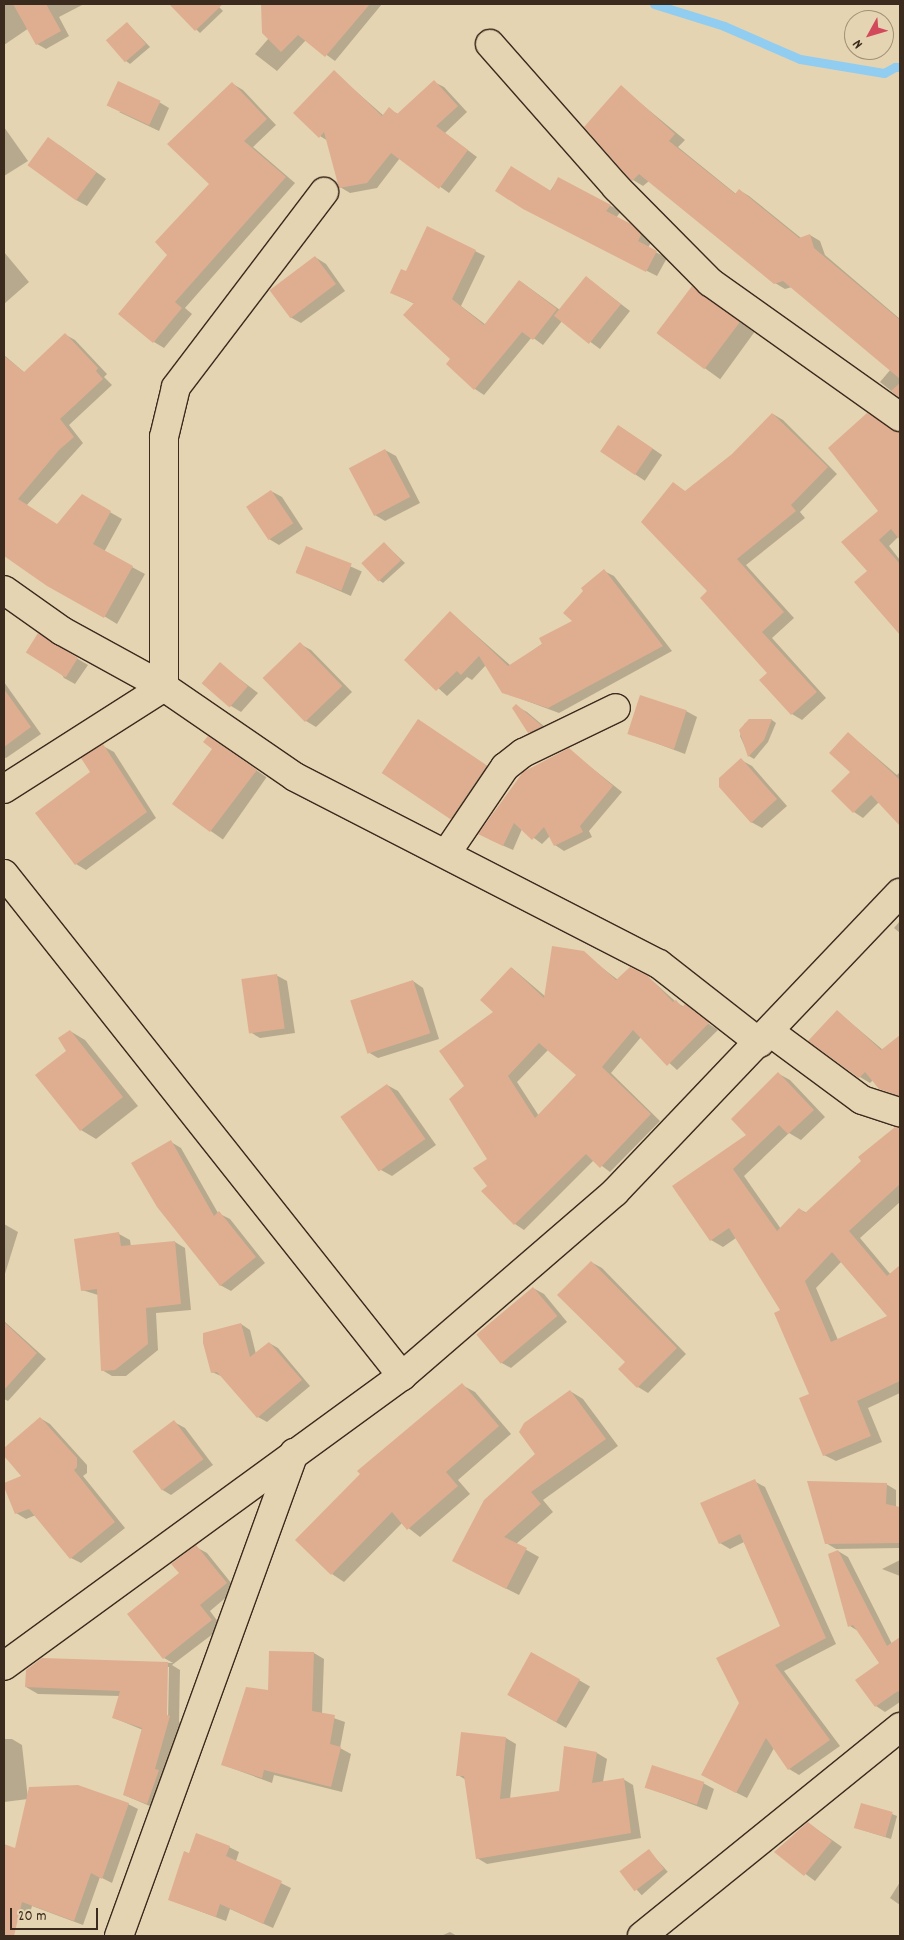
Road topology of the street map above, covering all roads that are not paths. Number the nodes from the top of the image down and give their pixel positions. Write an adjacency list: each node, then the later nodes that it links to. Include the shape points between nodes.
1 (490, 44): 3 (street, via 616,187 710,282)
2 (324, 192): 5 (street, via 176,387 164,437)
3 (900, 418)
4 (4, 590): 5 (street, via 62,631)
5 (164, 688): 7 (street); 8 (street, via 295,777)
6 (616, 708): 8 (street, via 523,753 505,767)
7 (4, 789)
8 (446, 854): 11 (street, via 659,964)
9 (4, 874): 13 (street)
10 (900, 893): 11 (street)
11 (765, 1037): 12 (street, via 862,1100); 13 (street, via 615,1192)
12 (900, 1112)
13 (402, 1376): 14 (street)
14 (294, 1452): 15 (street); 17 (street)
15 (4, 1666)
16 (900, 1727): 18 (street)
17 (119, 1936)
18 (642, 1936)

